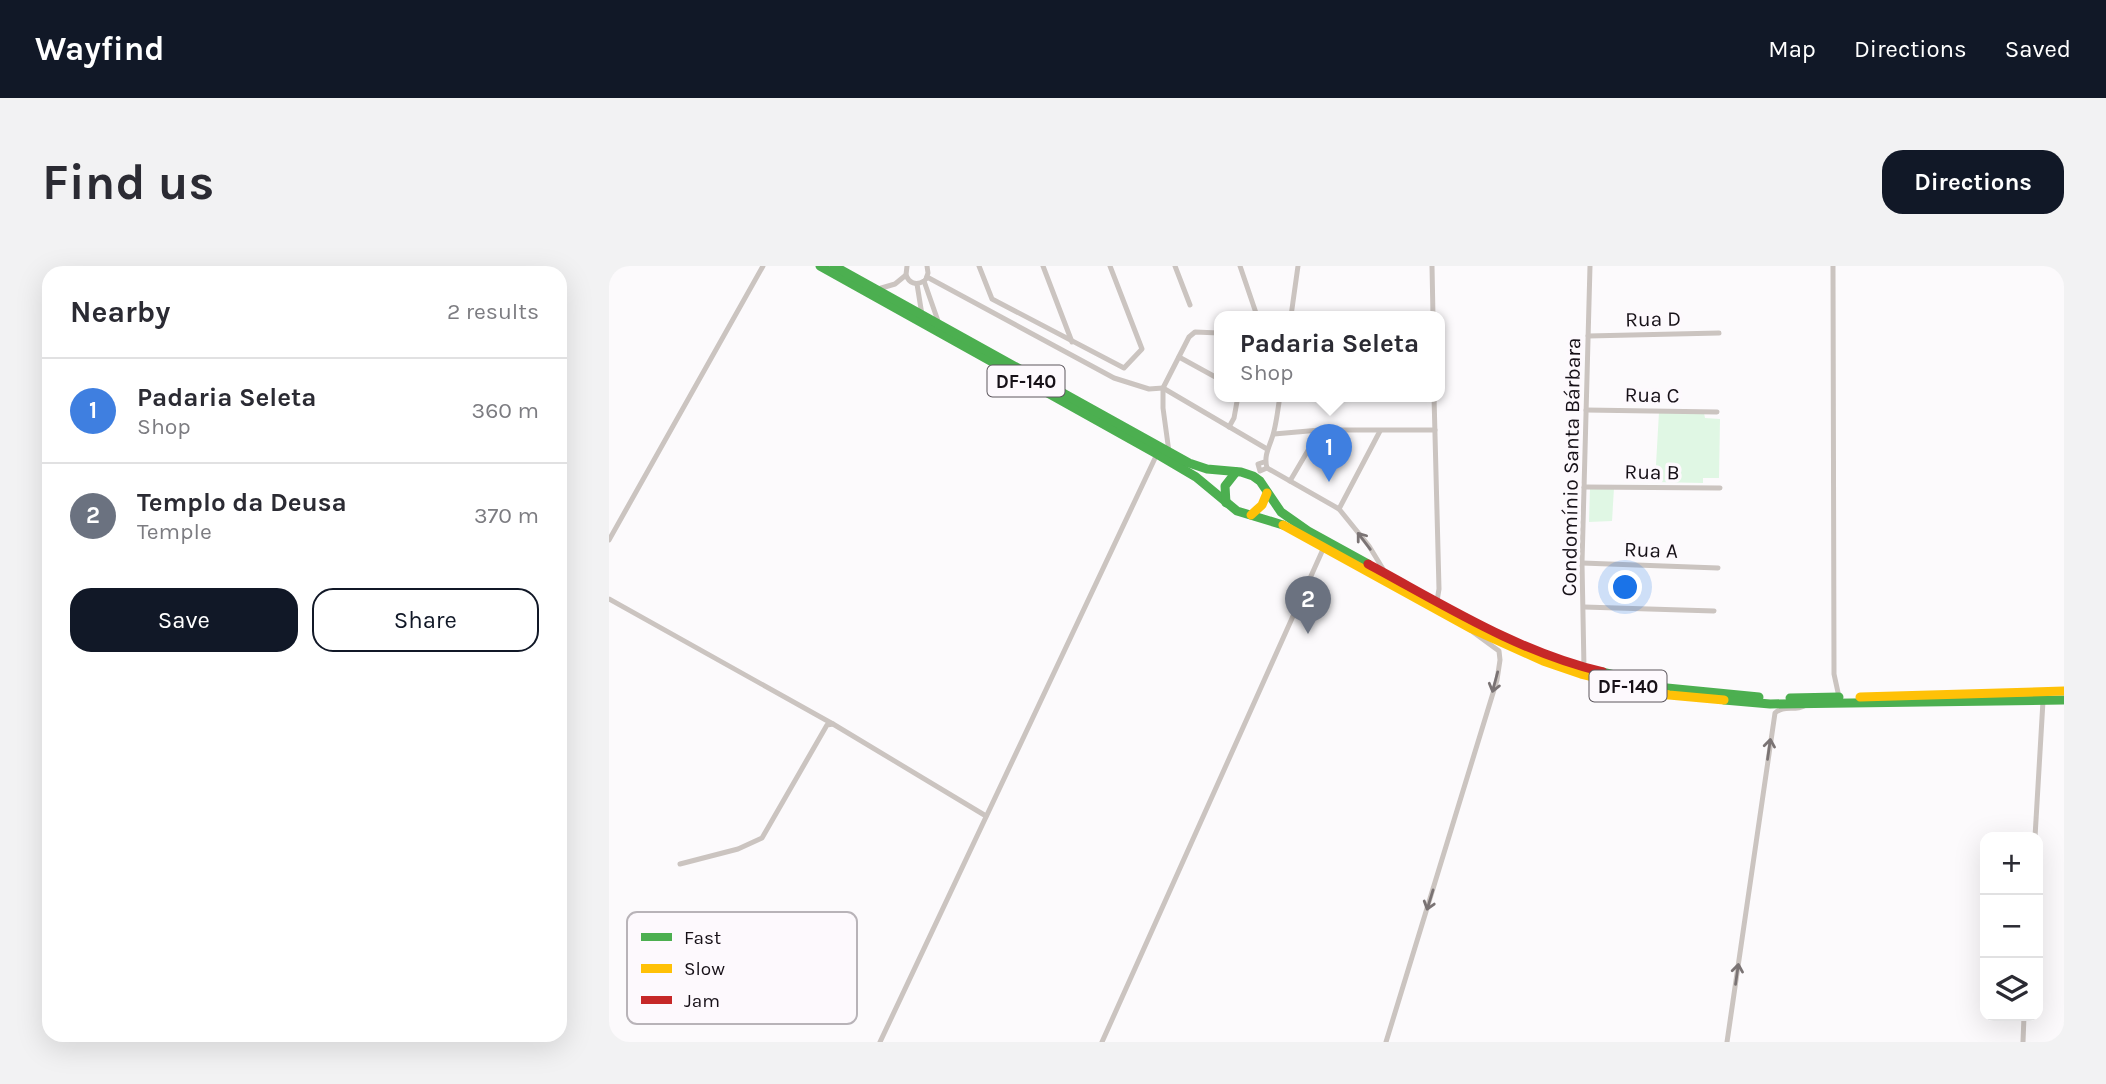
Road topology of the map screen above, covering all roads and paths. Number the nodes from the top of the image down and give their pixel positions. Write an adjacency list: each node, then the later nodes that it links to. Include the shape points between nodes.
1 (763, 266): 54 (street)
2 (820, 266): 44 (main road, DF-140)
3 (834, 266): 18 (main road, DF-140)
4 (907, 266): 15 (street)
5 (927, 266): 16 (street)
6 (979, 266): 28 (street, via 992,299)
7 (1043, 266): 28 (street)
8 (1110, 266): 28 (street, via 1142,349 1125,368)
9 (1175, 266): 19 (street)
10 (1240, 266): 20 (street)
11 (1298, 266): 21 (street)
12 (1432, 266): 22 (street)
13 (1590, 266): 27 (street, Condomínio Santa Bárbara)
14 (1833, 266): 66 (street, via 1834,674)
15 (906, 275): 17 (street); 18 (street)
16 (926, 279): 17 (street); 24 (street); 31 (street, via 1114,378 1149,389)
17 (917, 284): 23 (street)
18 (876, 289): 23 (main road, DF-140)
19 (1190, 305)
20 (1256, 311)
21 (1292, 311)
22 (1433, 311)
23 (922, 316): 24 (main road, DF-140)
24 (939, 324): 43 (main road, DF-140)
25 (1214, 333): 29 (street, via 1195,332)
26 (1719, 333): 27 (street, Rua D)
27 (1588, 336): 35 (street, Condomínio Santa Bárbara)
28 (1072, 342)
29 (1179, 357): 30 (street); 31 (street)
30 (1214, 376)
31 (1163, 388): 37 (street); 43 (street)
32 (1237, 402): 37 (street)
33 (1279, 402): 41 (street)
34 (1434, 402): 39 (street)
35 (1586, 410): 36 (street, Rua C); 48 (street, Condomínio Santa Bárbara)
36 (1717, 412)
37 (1229, 426): 42 (street)
38 (1321, 430): 40 (street); 41 (street); 47 (street)
39 (1435, 430): 40 (street); 60 (street)
40 (1380, 431): 52 (street)
41 (1274, 434): 42 (street)
42 (1267, 449): 45 (street)
43 (1169, 452): 46 (main road, DF-140, via 1199,467)
44 (1157, 454): 51 (main road, DF-140, via 1196,477); 71 (street)
45 (1263, 466): 46 (street); 47 (street); 50 (street)
46 (1236, 472): 50 (main road, DF-140, via 1253,476); 51 (main road, via 1225,486)
47 (1290, 481): 52 (street)
48 (1584, 487): 49 (street, Rua B); 56 (street, Condomínio Santa Bárbara)
49 (1720, 488)
50 (1265, 489): 53 (main road, via 1262,505); 58 (main road, DF-140, via 1294,522)
51 (1226, 503): 53 (main road, DF-140)
52 (1339, 509): 58 (street, one-way to 52)
53 (1251, 515): 55 (main road, DF-140, via 1278,523)
54 (609, 540)
55 (1324, 547): 63 (main road, DF-140); 76 (street)
56 (1582, 563): 57 (street, Rua A); 61 (street, Condomínio Santa Bárbara)
57 (1719, 568)
58 (1387, 575): 60 (main road, DF-140)
59 (609, 599): 70 (street)
60 (1437, 601): 64 (main road, DF-140, via 1510,639)
61 (1584, 607): 62 (street); 64 (street, Condomínio Santa Bárbara)
62 (1714, 611)
63 (1472, 629): 69 (main road, DF-140, via 1542,661 1624,686 1711,700); 77 (street, one-way to 77, via 1499,651 1497,680)
64 (1584, 668): 66 (main road, DF-140, via 1711,694)
65 (2064, 691): 66 (main road, DF-140)
66 (1839, 697)
67 (2043, 699): 68 (main road, DF-140); 69 (main road, DF-140); 72 (street)
68 (2064, 700)
69 (1806, 704): 78 (street, one-way to 69, via 1775,713)
70 (833, 723): 71 (street); 73 (street, via 827,725 762,838)
71 (986, 816): 75 (street)
72 (2035, 832)
73 (680, 864)
74 (2024, 1021): 79 (street)
75 (880, 1042)
76 (1102, 1042)
77 (1386, 1042)
78 (1727, 1042)
79 (2023, 1042)

